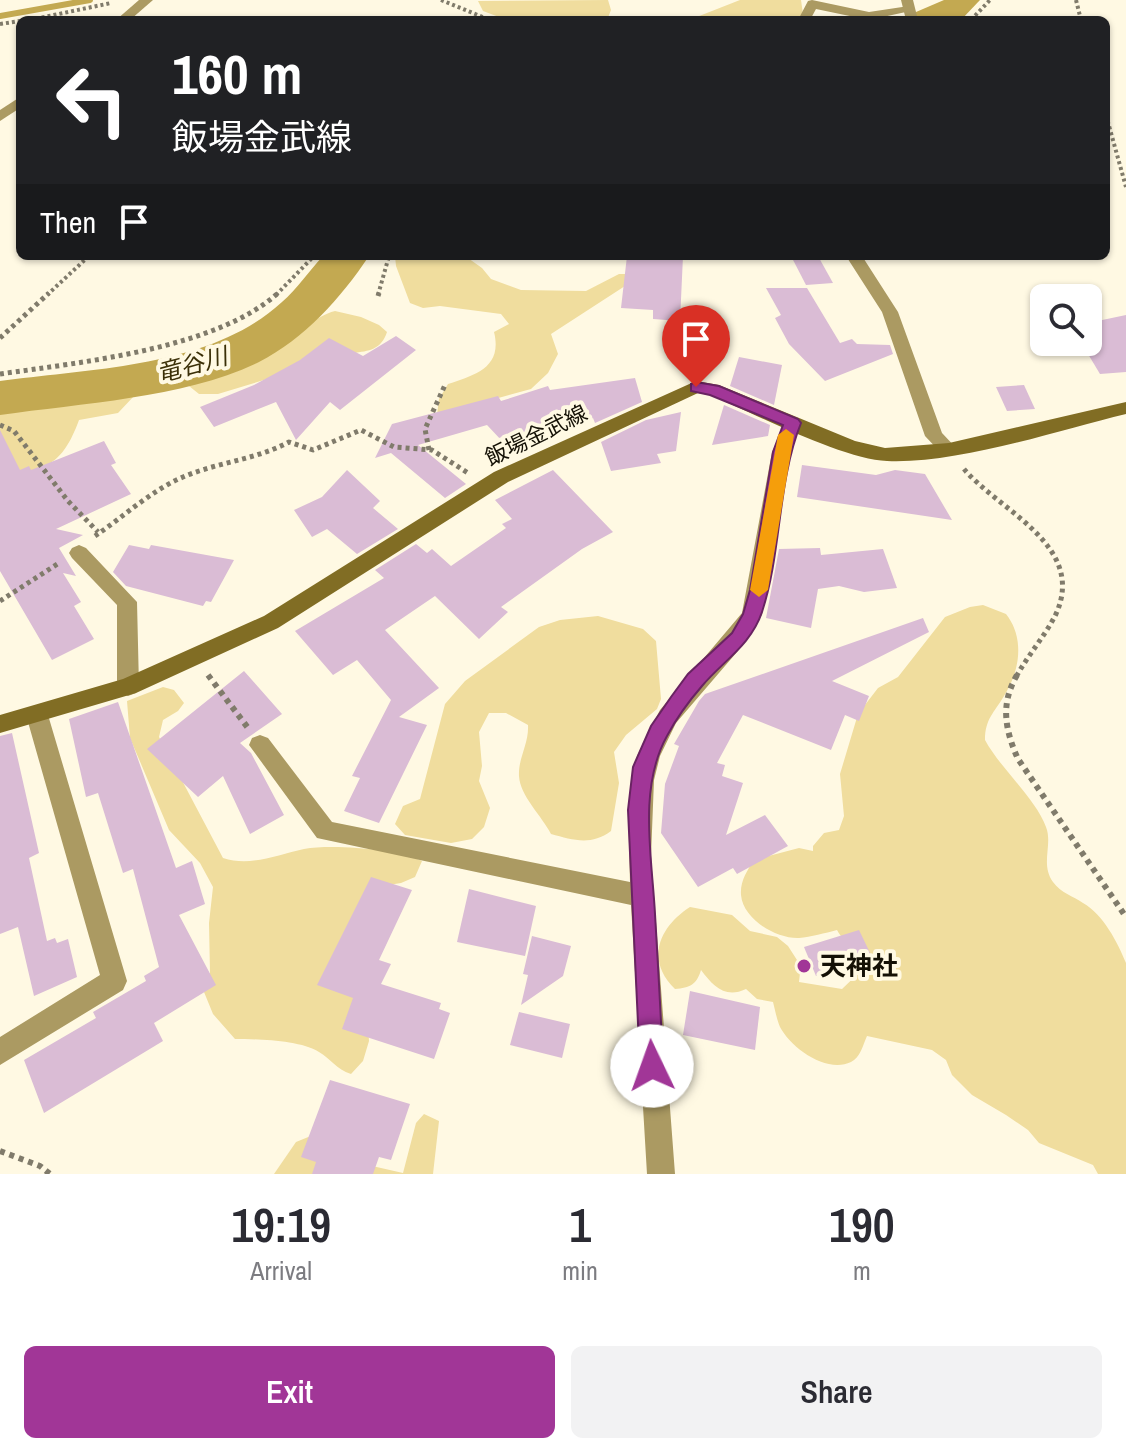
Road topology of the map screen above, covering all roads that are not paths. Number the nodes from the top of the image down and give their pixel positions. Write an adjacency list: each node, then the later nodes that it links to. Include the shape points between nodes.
1 (147, 0): 5 (street)
2 (798, 0): 3 (street)
3 (815, 5): 4 (street, via 869,16); 6 (street)
4 (910, 11)
5 (126, 16)
6 (806, 16)
7 (16, 104): 8 (street)
8 (0, 117)
9 (857, 260): 12 (street, via 890,312 934,436)
10 (1126, 408): 12 (main road, 飯場金武線)
11 (793, 423): 12 (main road, 飯場金武線, via 885,455); 14 (main road, 飯場金武線, via 713,389 696,387 487,485 271,622); 18 (street, via 781,452 752,615 738,639 678,703 658,732 644,767 639,810)
12 (949, 450)
13 (79, 553): 14 (street, via 127,602)
14 (128, 687): 15 (main road, 飯場金武線)
15 (37, 715): 16 (main road, 飯場金武線); 19 (street, via 114,981)
16 (2, 719)
17 (260, 745): 18 (street, via 325,831)
18 (644, 896): 20 (street)
19 (0, 1052)
20 (661, 1174)

